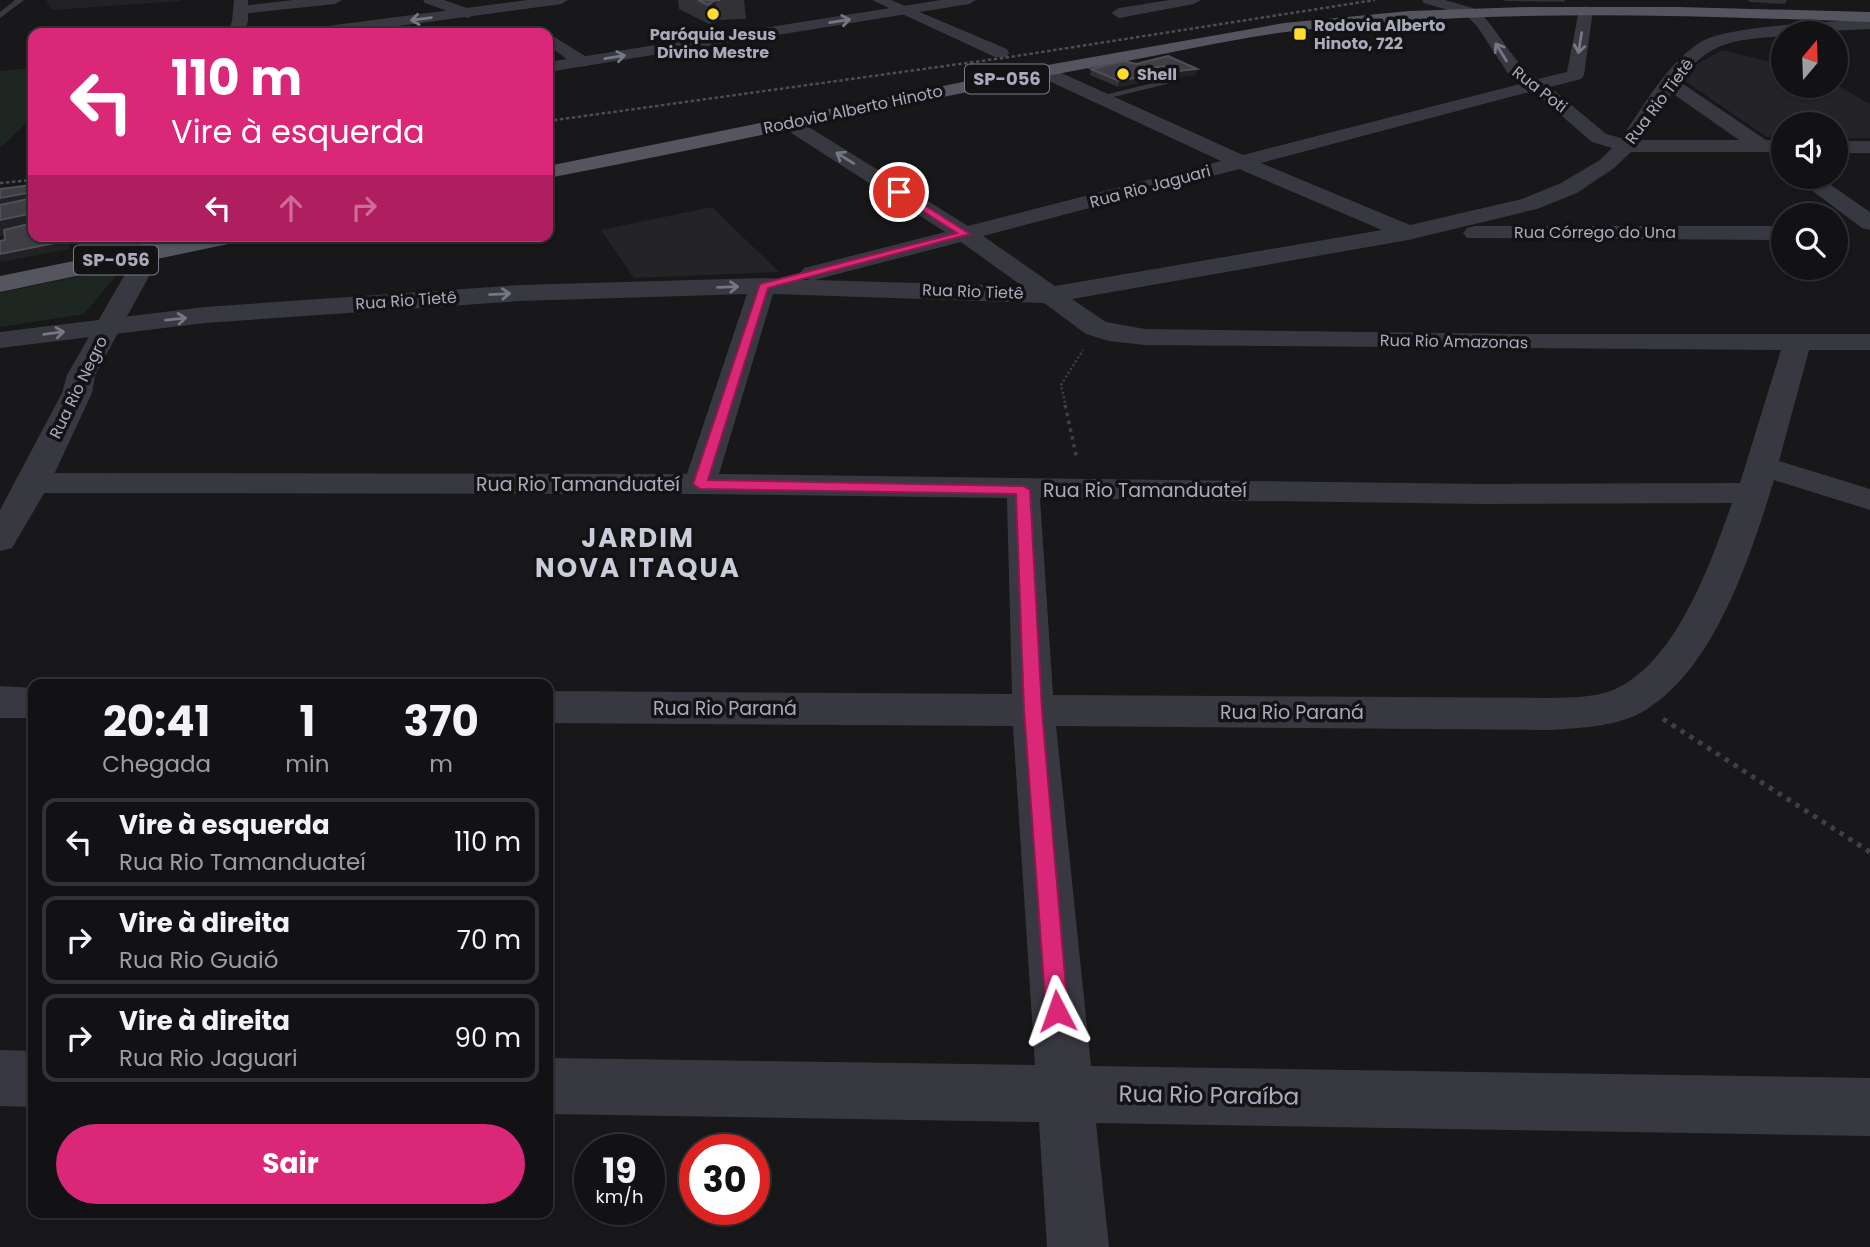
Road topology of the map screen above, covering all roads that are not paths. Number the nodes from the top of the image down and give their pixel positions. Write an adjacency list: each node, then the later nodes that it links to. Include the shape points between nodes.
1 (20, 0): 15 (lane)
2 (335, 0): 8 (street)
3 (430, 0): 13 (street)
4 (561, 0): 13 (street)
5 (878, 0): 11 (street)
6 (969, 0): 11 (street)
7 (1194, 0): 14 (street)
8 (241, 5): 18 (street)
9 (1440, 5): 10 (main road); 12 (main road, Rodovia Alberto Hinoto / SP-056); 22 (main road, Rodovia Alberto Hinoto / SP-056, via 1409,16 1284,28)
10 (1586, 10): 12 (main road, Rodovia Alberto Hinoto / SP-056); 16 (main road, Rodovia Alberto Hinoto / SP-056); 29 (street, Rua Rio Jaguari, one-way to 29, via 1575,75)
11 (902, 11): 21 (street); 23 (street, one-way to 11)
12 (1471, 12): 29 (street, Rua Poti, one-way to 12, via 1510,66)
13 (468, 13): 19 (street, one-way to 19)
14 (1119, 13)
15 (0, 16)
16 (1870, 17)
17 (1870, 24): 28 (street, Rua Rio Tietê, via 1720,39 1698,50)
18 (237, 28)
19 (351, 28)
20 (553, 42): 23 (street)
21 (1001, 53)
22 (1116, 57): 24 (lane); 26 (main road, Rodovia Alberto Hinoto / SP-056)
23 (582, 62): 25 (street)
24 (1133, 64)
25 (553, 67)
26 (1042, 71): 30 (street); 31 (main road, Rodovia Alberto Hinoto / SP-056)
27 (1154, 74): 30 (lane, via 1170,82)
28 (1670, 83): 32 (street, Rua Rio Tietê); 33 (street)
29 (1536, 85): 32 (street, Rua Poti, via 1592,134); 38 (street, Rua Rio Jaguari)
30 (1101, 97): 38 (street)
31 (789, 122): 39 (main road, Rodovia Alberto Hinoto / SP-056); 44 (street, Rua Rio Amazonas, one-way to 31)
32 (1626, 146): 33 (street, Rua Poti); 42 (street, Rua Rio Tietê, via 1569,188 1549,196)
33 (1761, 146): 34 (street, Rua Poti); 37 (street)
34 (1771, 146)
35 (1848, 147): 36 (street)
36 (1870, 147)
37 (1771, 153)
38 (1241, 162): 42 (street); 44 (street, Rua Rio Jaguari)
39 (553, 171)
40 (1822, 189): 41 (street)
41 (1870, 223)
42 (1407, 233): 43 (street, Rua Córrego do Una); 49 (street, Rua Rio Tietê)
43 (1771, 233)
44 (965, 234): 48 (street, Rua Rio Jaguari); 49 (street, Rua Rio Amazonas)
45 (175, 242): 46 (main road, SP-056)
46 (156, 244): 47 (main road, SP-056); 50 (street, Rua Rio Negro)
47 (0, 284)
48 (763, 286): 49 (street, Rua Rio Tietê); 50 (street, Rua Rio Tietê, one-way to 48, via 443,298); 56 (street)
49 (1049, 295): 53 (street, Rua Rio Amazonas, via 1096,328 1159,337)
50 (108, 326): 51 (street, Rua Rio Tietê, one-way to 50); 55 (street, Rua Rio Negro)
51 (0, 340)
52 (1870, 342): 53 (street, Rua Rio Amazonas)
53 (1797, 343): 54 (street, Rua Rio Paraná)
54 (1758, 480): 57 (street, Rua Rio Tamanduateí, via 1485,494); 58 (street); 63 (street, Rua Rio Paraná, via 1709,605 1680,658 1661,680 1633,699 1600,711)
55 (33, 483): 56 (street, Rua Rio Tamanduateí); 59 (street, Rua Rio Negro)
56 (700, 484): 57 (street, Rua Rio Tamanduateí)
57 (1023, 490): 63 (street)
58 (1870, 500)
59 (0, 540)
60 (0, 702): 61 (street)
61 (28, 703)
62 (553, 707): 63 (street, Rua Rio Paraná)
63 (1033, 710): 67 (street)
64 (0, 1078): 65 (street)
65 (28, 1079)
66 (553, 1086): 67 (street, Rua Rio Paraíba)
67 (1064, 1093): 68 (street, Rua Rio Paraíba); 69 (street)
68 (1870, 1107)
69 (1078, 1247)

